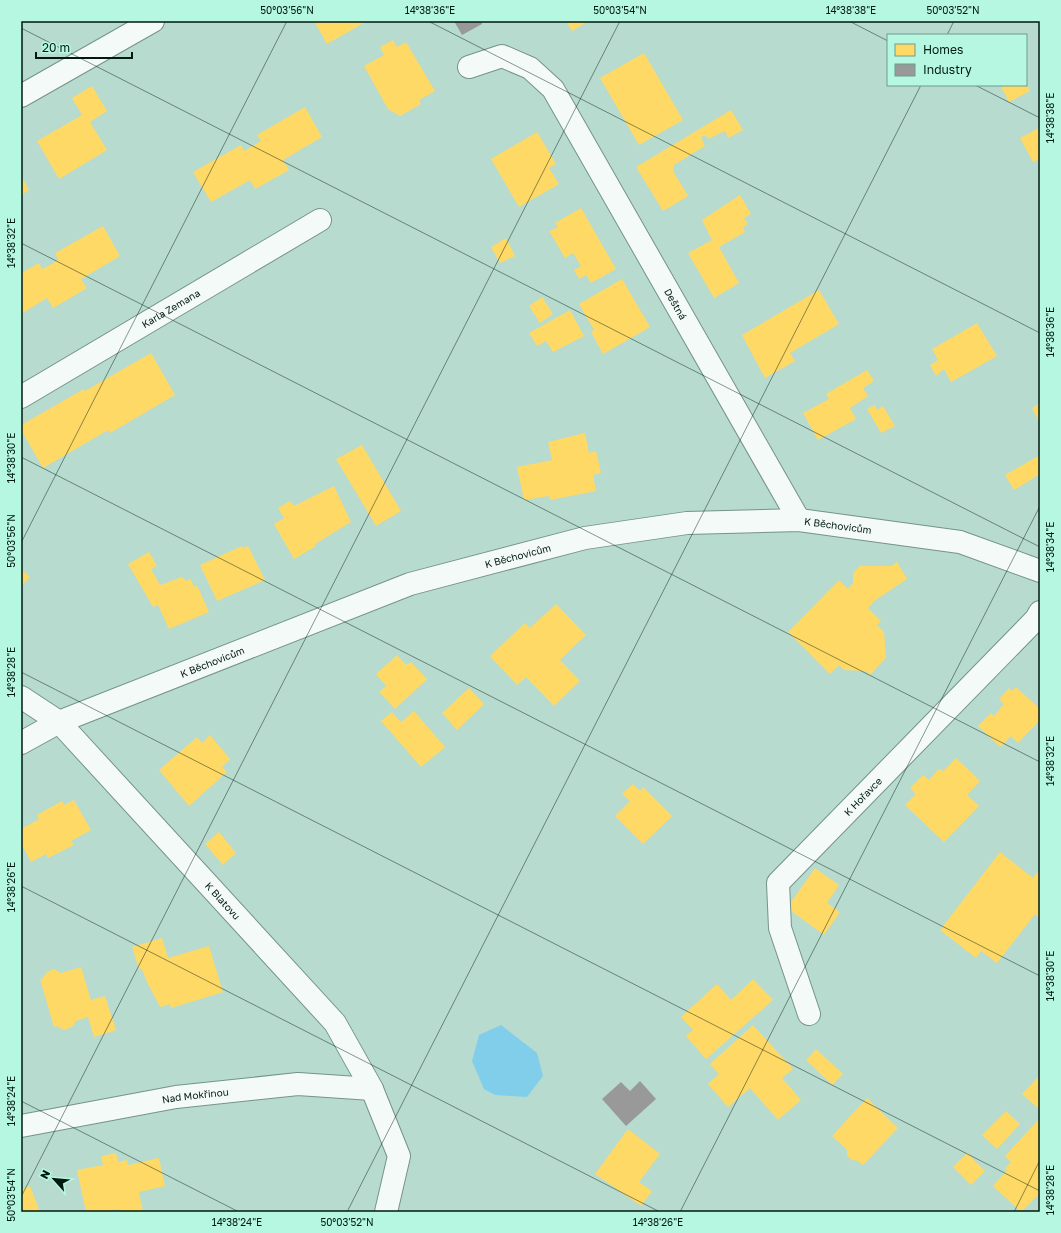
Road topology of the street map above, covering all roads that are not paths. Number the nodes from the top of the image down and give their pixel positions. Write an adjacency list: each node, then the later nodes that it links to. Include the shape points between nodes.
1 (153, 21): 3 (street)
2 (469, 66): 6 (street, Deštná, via 502,56 530,68 553,89)
3 (21, 96)
4 (320, 220): 5 (street, Karla Zemana)
5 (21, 398)
6 (799, 520): 7 (street, K Běchovicům, via 960,542); 10 (street, K Běchovicům, via 687,523 585,538 410,584)
7 (1040, 571)
8 (1040, 612): 12 (street, K Hořavce, via 778,883 780,928)
9 (21, 697): 10 (street, K Blatovu)
10 (59, 722): 11 (street, K Běchovicům); 13 (street, K Blatovu, via 335,1023)
11 (21, 743)
12 (809, 1014)
13 (372, 1089): 14 (street, Nad Mokřinou, via 298,1084 267,1087 176,1097); 15 (street, K Blatovu, via 399,1156)
14 (21, 1126)
15 (386, 1212)

